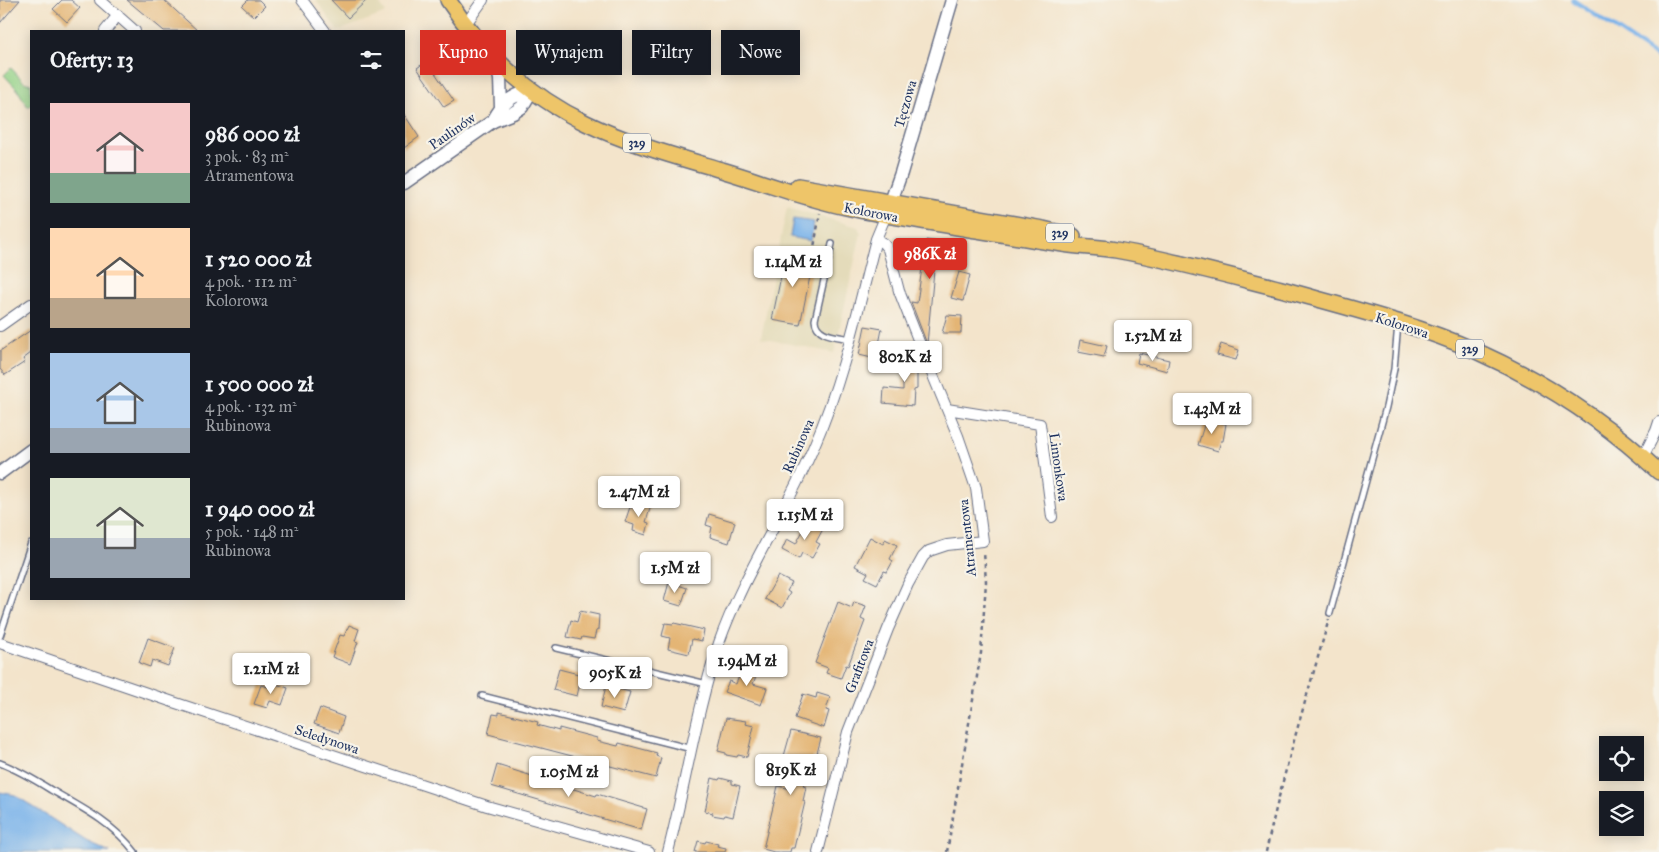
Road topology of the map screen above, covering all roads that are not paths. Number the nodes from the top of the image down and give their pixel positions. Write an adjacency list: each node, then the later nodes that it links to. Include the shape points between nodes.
1 (100, 0): 6 (street)
2 (302, 0): 10 (street)
3 (448, 0): 7 (main road, 329)
4 (483, 0): 7 (street)
5 (952, 0): 18 (street, Tęczowa)
6 (118, 16): 8 (street); 9 (street)
7 (465, 25): 11 (main road, 329)
8 (106, 30)
9 (134, 30)
10 (324, 30)
11 (469, 30)
12 (506, 68): 14 (main road, 329)
13 (499, 75): 15 (street)
14 (532, 90): 15 (street, Paulinów, via 512,97); 16 (street, Paulinów, via 522,107); 18 (main road, Kolorowa / 329, via 605,132 656,150 823,202)
15 (502, 107): 16 (street, Paulinów)
16 (494, 121): 17 (street, Paulinów)
17 (405, 182)
18 (888, 209): 19 (street, Rubinowa); 22 (main road, Kolorowa / 329, via 1066,244 1112,249 1252,282)
19 (876, 239): 24 (street, Rubinowa); 25 (street, Atramentowa, via 888,249 899,291)
20 (832, 244): 24 (lane, via 815,326 823,333)
21 (30, 305): 23 (street)
22 (1398, 323): 28 (main road, Kolorowa / 329, via 1474,350 1517,371 1600,422); 34 (lane, via 1394,369 1386,407)
23 (0, 326)
24 (850, 339): 38 (street, Rubinowa, via 834,396 814,447 732,610)
25 (947, 409): 31 (street, Limonkowa, via 1040,424); 32 (street, Atramentowa, via 976,488)
26 (1659, 422): 28 (street)
27 (30, 451): 29 (street)
28 (1643, 457): 30 (main road, Kolorowa / 329)
29 (0, 472)
30 (1659, 472)
31 (1052, 517)
32 (983, 541): 45 (street, Grafitowa, via 929,550 908,584 848,732)
33 (30, 546): 35 (lane)
34 (1330, 613)
35 (0, 636)
36 (0, 642): 43 (street, Seledynowa, via 487,806)
37 (556, 648): 38 (lane)
38 (707, 684): 40 (street, Rubinowa)
39 (482, 696): 40 (lane)
40 (692, 749): 44 (street, Rubinowa)
41 (0, 763): 42 (lane, via 88,812 124,838)
42 (135, 852)
43 (649, 852)
44 (668, 852)
45 (818, 852)

